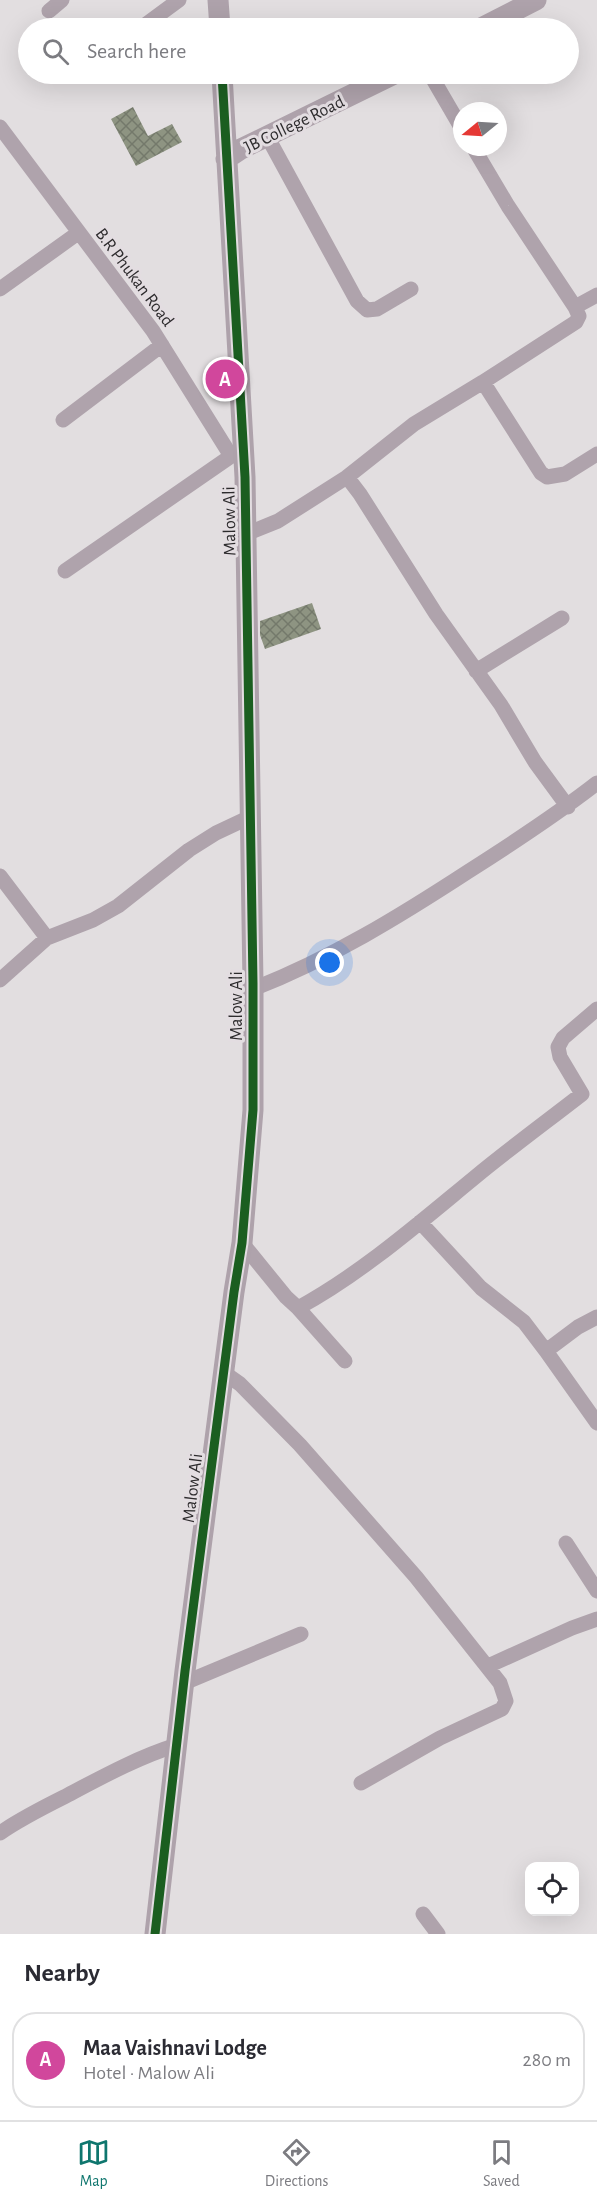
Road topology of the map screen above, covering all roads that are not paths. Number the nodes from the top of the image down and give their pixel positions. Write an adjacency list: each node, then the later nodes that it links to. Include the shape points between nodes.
1 (62, 0): 6 (street)
2 (179, 0): 7 (street)
3 (218, 0): 8 (street)
4 (536, 0): 5 (street)
5 (507, 6): 9 (street)
6 (49, 11)
7 (155, 18)
8 (219, 18)
9 (493, 18)
10 (222, 84): 17 (street, Malow Ali)
11 (374, 84): 15 (street, JB College Road)
12 (436, 84): 13 (street)
13 (453, 114)
14 (1, 131): 18 (street, B.R Phukan Road)
15 (267, 136): 17 (street, JB College Road); 20 (street, via 362,307 372,311)
16 (478, 156): 22 (street)
17 (226, 159): 26 (street, Malow Ali)
18 (78, 233): 19 (street); 23 (street, B.R Phukan Road)
19 (0, 289)
20 (411, 290)
21 (597, 295): 22 (street)
22 (575, 307): 24 (street, via 579,316 576,322)
23 (162, 345): 25 (street); 26 (street, B.R Phukan Road)
24 (483, 382): 27 (street, via 547,477 565,474); 28 (street, via 414,424)
25 (63, 420)
26 (237, 452): 29 (street, Malow Ali); 30 (street)
27 (597, 454)
28 (347, 477): 29 (street, via 278,521); 32 (street)
29 (246, 534): 35 (street, Malow Ali)
30 (65, 571)
31 (562, 618): 32 (street)
32 (476, 671): 34 (street)
33 (597, 783): 34 (street)
34 (567, 807): 39 (street, via 381,926 295,972)
35 (250, 817): 37 (street, via 189,850 118,906); 39 (street, Malow Ali)
36 (0, 876): 37 (street)
37 (48, 938): 38 (street)
38 (0, 980)
39 (253, 989): 44 (street, Malow Ali, via 253,1110)
40 (597, 1009): 42 (street, via 558,1047)
41 (597, 1089): 42 (street)
42 (582, 1094): 43 (street)
43 (420, 1222): 45 (street, via 333,1288); 47 (street, via 481,1288 524,1322)
44 (242, 1243): 45 (street); 49 (street, Malow Ali)
45 (298, 1308): 48 (street)
46 (597, 1317): 47 (street)
47 (546, 1351): 50 (street)
48 (345, 1361)
49 (224, 1372): 55 (street, via 300,1445); 56 (street, Malow Ali)
50 (597, 1423)
51 (566, 1543): 52 (street)
52 (597, 1591)
53 (597, 1619): 55 (street)
54 (301, 1634): 56 (street)
55 (488, 1666): 58 (street, via 505,1694 502,1709 440,1738)
56 (184, 1683): 57 (street, Malow Ali)
57 (177, 1745): 59 (street, via 86,1785); 61 (street, Malow Ali)
58 (361, 1783)
59 (0, 1833)
60 (423, 1914): 62 (street)
61 (155, 1934)
62 (438, 1934)

